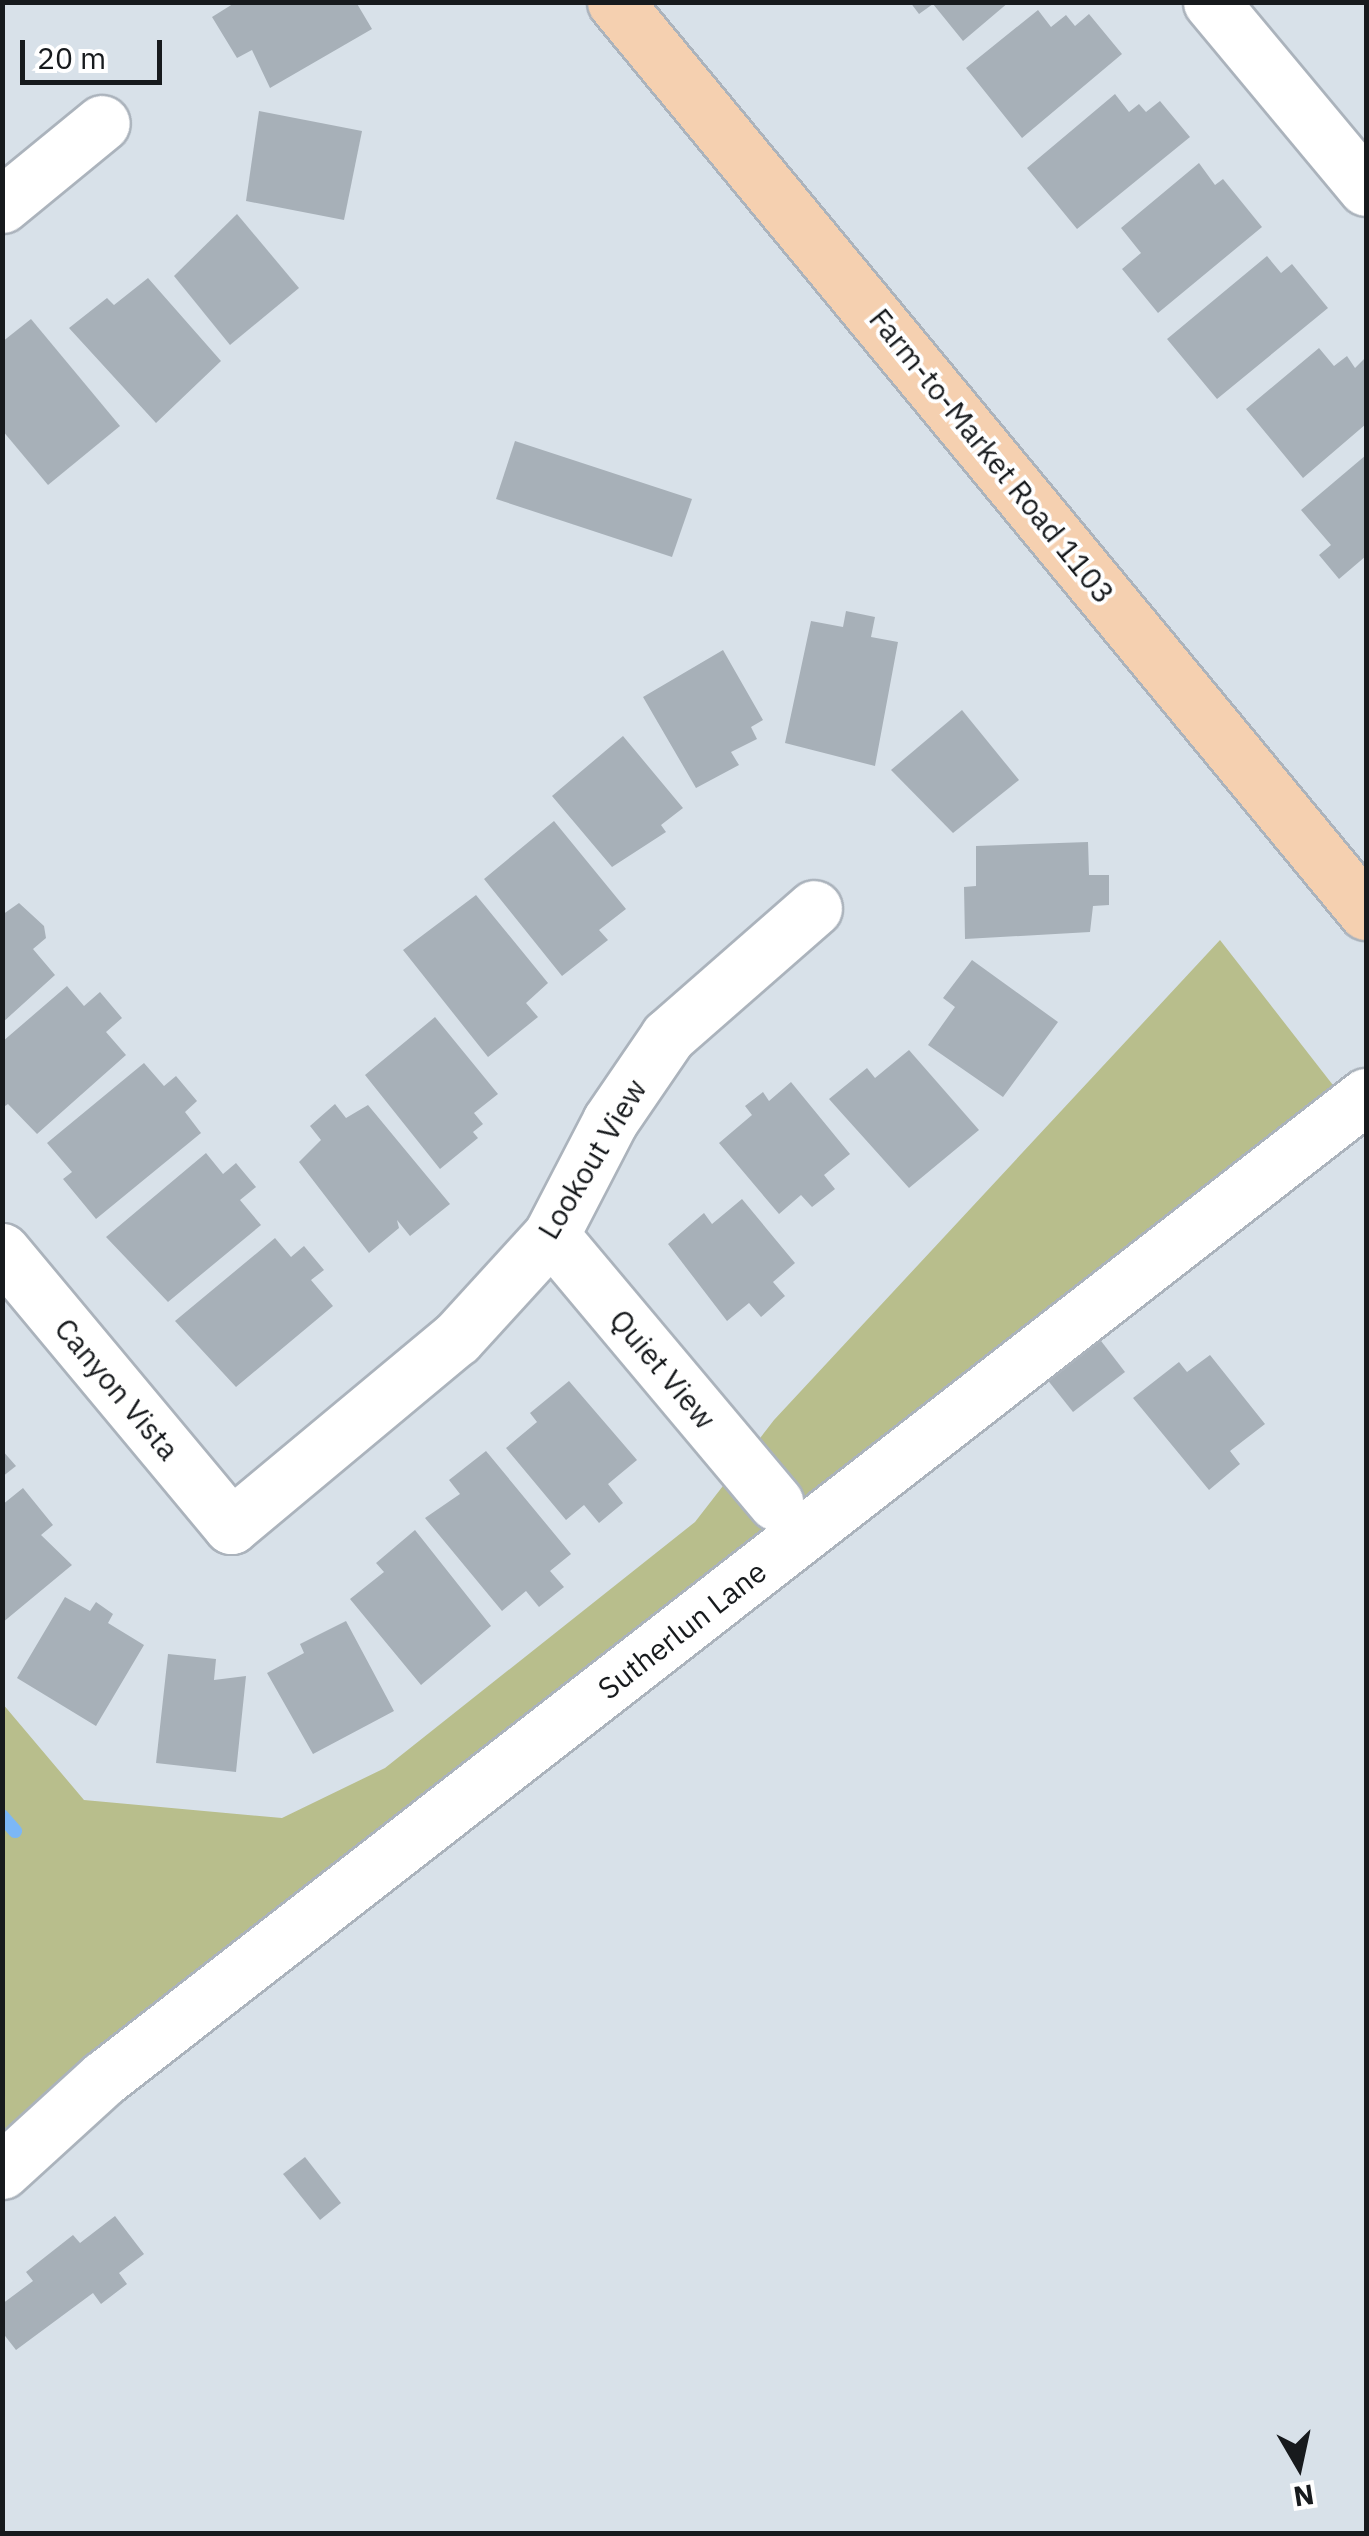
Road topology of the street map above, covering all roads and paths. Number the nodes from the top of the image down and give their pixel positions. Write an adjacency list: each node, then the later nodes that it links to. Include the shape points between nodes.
1 (615, 2): 7 (main road, Farm-to-Market Road 1103)
2 (1210, 2): 4 (street)
3 (102, 123): 5 (street)
4 (1366, 188)
5 (2, 205)
6 (814, 908): 9 (street, Lookout View, via 668,1036 610,1121)
7 (1366, 912)
8 (1366, 1096): 13 (street, Sutherlun Lane, via 104,2078)
9 (551, 1235): 11 (street, Quiet View); 12 (street, Lookout View, via 457,1338)
10 (2, 1251): 12 (street, Canyon Vista)
11 (775, 1502)
12 (231, 1526)
13 (2, 2171)

